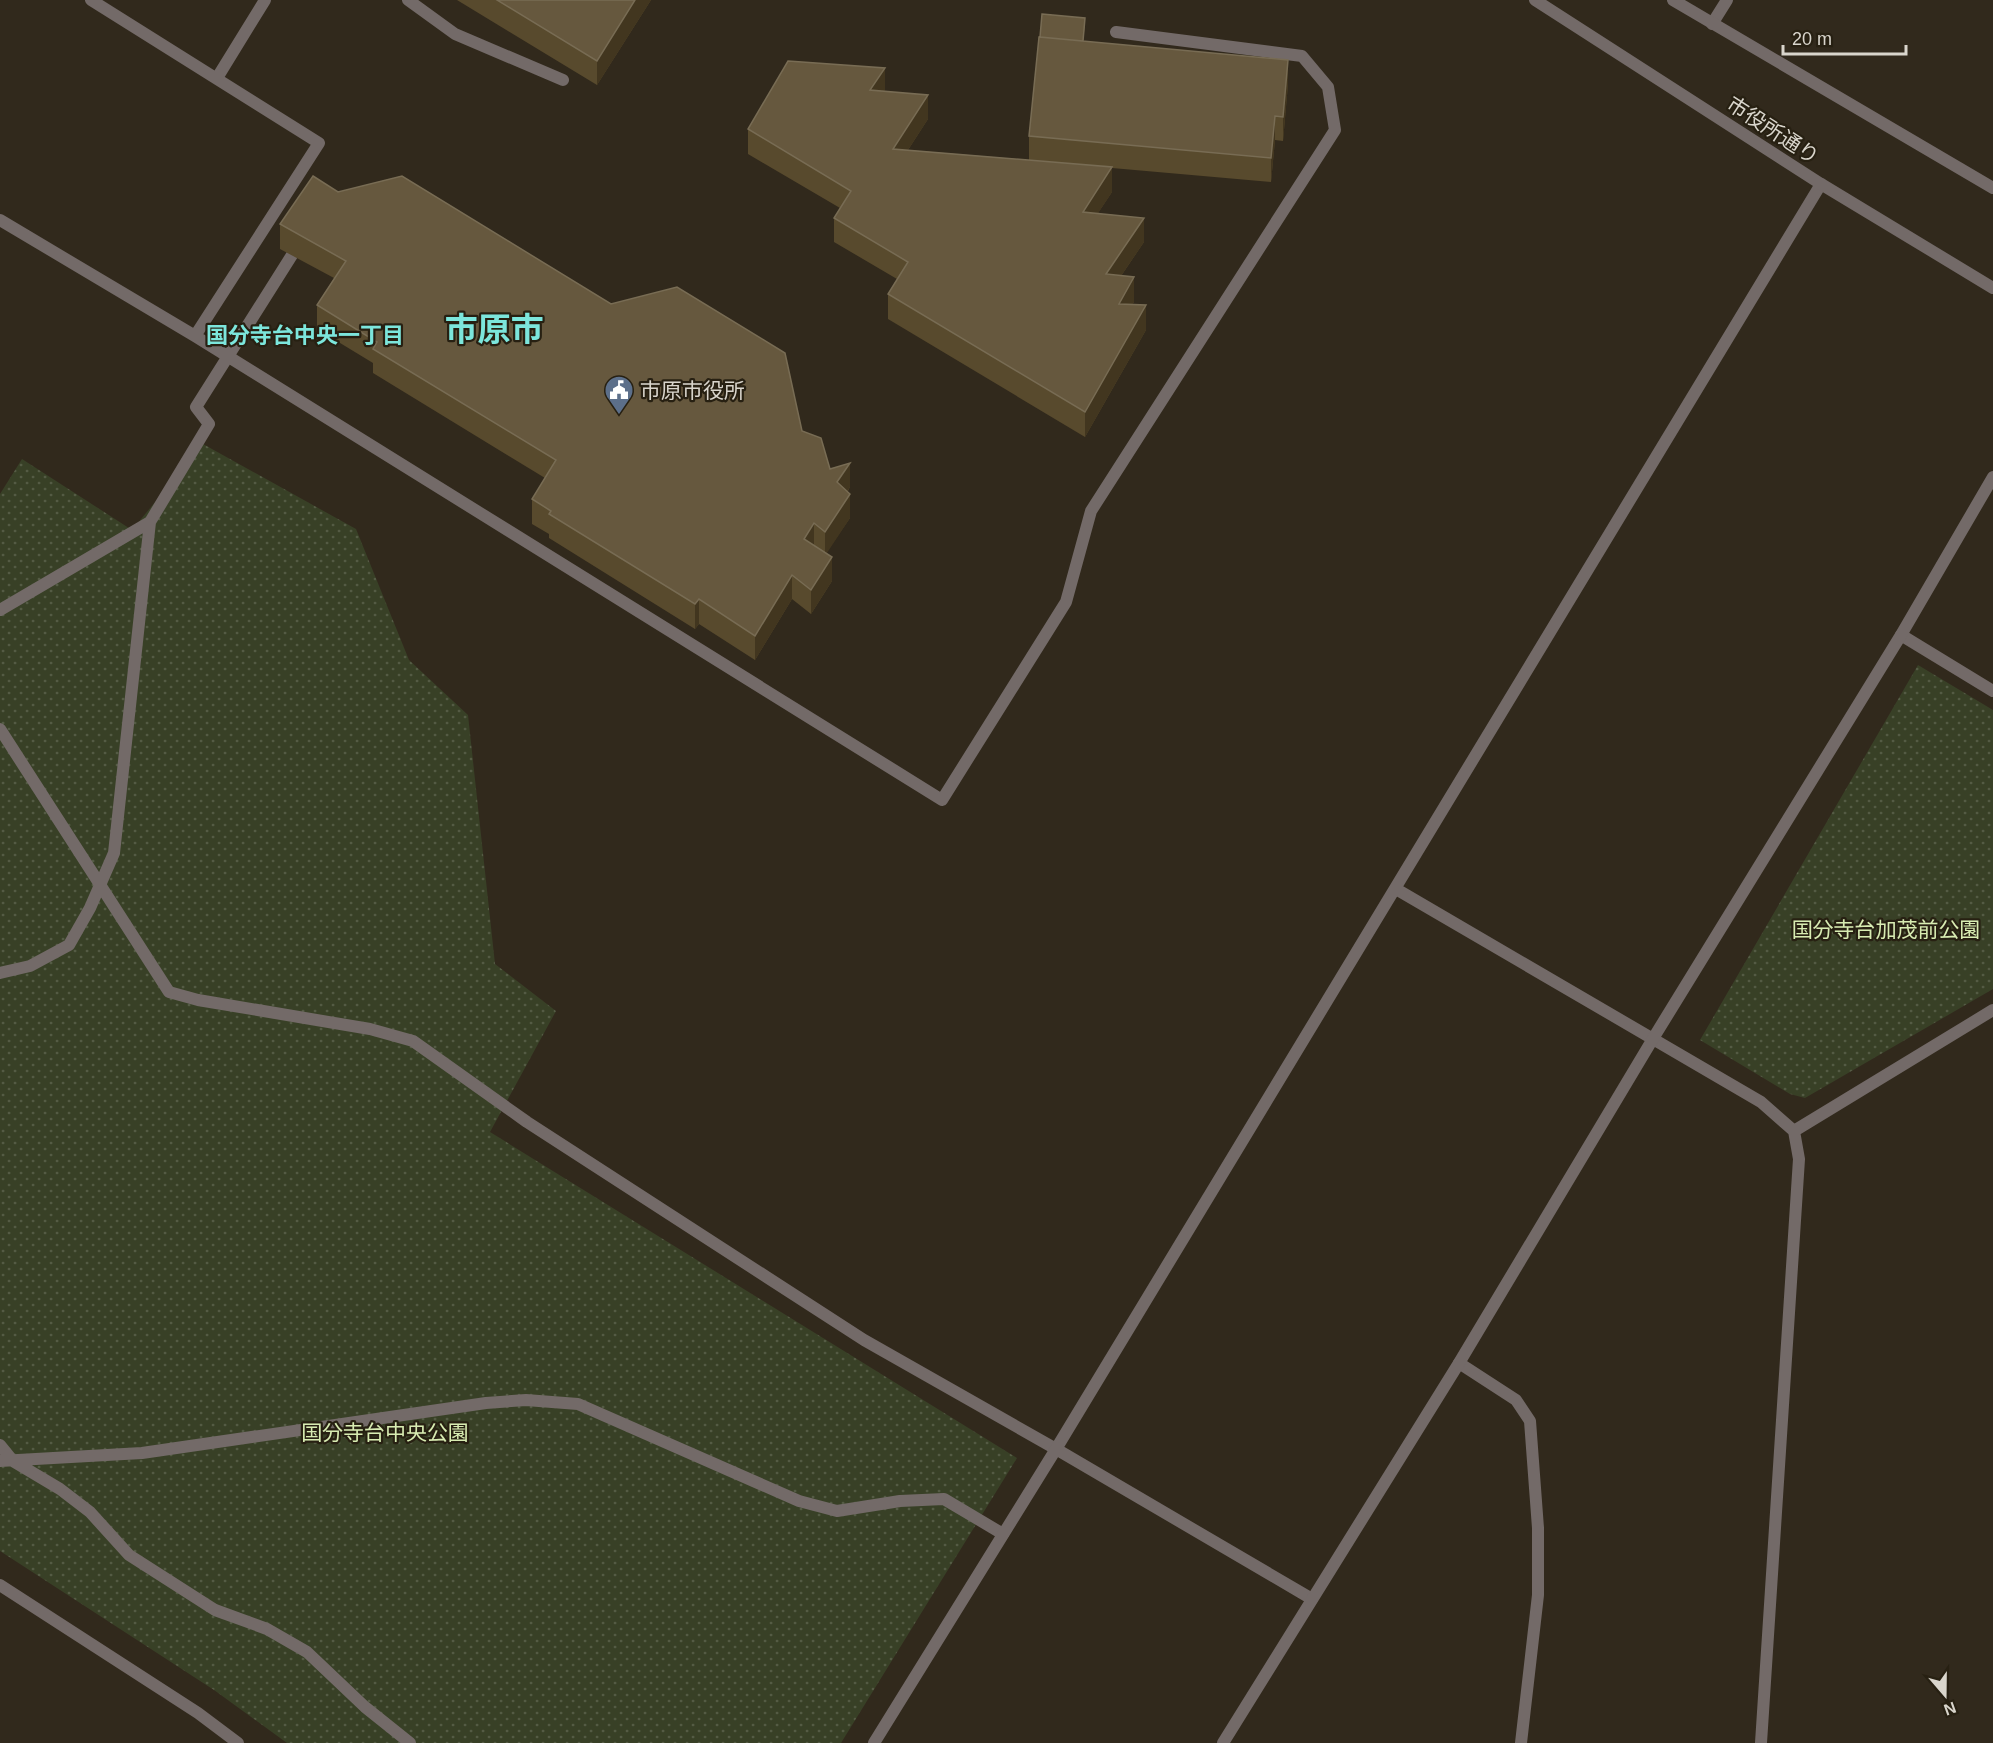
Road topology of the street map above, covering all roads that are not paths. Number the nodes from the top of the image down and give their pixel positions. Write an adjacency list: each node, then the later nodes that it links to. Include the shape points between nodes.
1 (91, 0): 9 (street)
2 (265, 0): 9 (street)
3 (408, 0): 10 (street, via 455,34)
4 (1535, 0): 11 (street, 市役所通り)
5 (1673, 0): 7 (street)
6 (1727, 0): 7 (street)
7 (1712, 24): 12 (street)
8 (1116, 32): 17 (street, via 1302,56 1328,87 1335,130 1091,511 1066,602 942,800)
9 (217, 78): 16 (street, via 319,143)
10 (563, 80)
11 (1821, 184): 15 (street, 市役所通り); 25 (street)
12 (1993, 188)
13 (0, 220): 16 (street)
14 (292, 255): 17 (street)
15 (1993, 288)
16 (195, 336): 17 (street)
17 (229, 358): 19 (street, via 196,407 209,424)
18 (1993, 477): 21 (street)
19 (150, 522): 20 (street); 24 (street, via 114,853)
20 (0, 610)
21 (1900, 635): 22 (street); 28 (street)
22 (1993, 692)
23 (0, 729): 24 (street)
24 (101, 883): 26 (street, via 69,945 30,966); 32 (street, via 170,992 370,1029 413,1041 527,1122 864,1340)
25 (1396, 889): 28 (street); 32 (street)
26 (0, 973)
27 (1993, 1010): 29 (street)
28 (1654, 1037): 29 (street, via 1761,1102); 30 (street)
29 (1794, 1131): 42 (street, via 1799,1159)
30 (1459, 1363): 36 (street); 41 (street, via 1516,1400 1530,1421 1538,1528 1538,1595)
31 (0, 1445): 33 (street)
32 (1056, 1449): 34 (street); 36 (street)
33 (6, 1461): 34 (street, via 142,1453 526,1400 578,1404 799,1501 837,1511 944,1499); 38 (street, via 60,1489 90,1512 129,1555 215,1610 267,1629 307,1652)
34 (1003, 1534): 39 (street)
35 (0, 1585): 37 (street)
36 (1312, 1599): 40 (street)
37 (238, 1743)
38 (410, 1743)
39 (874, 1743)
40 (1223, 1743)
41 (1521, 1743)
42 (1761, 1743)

